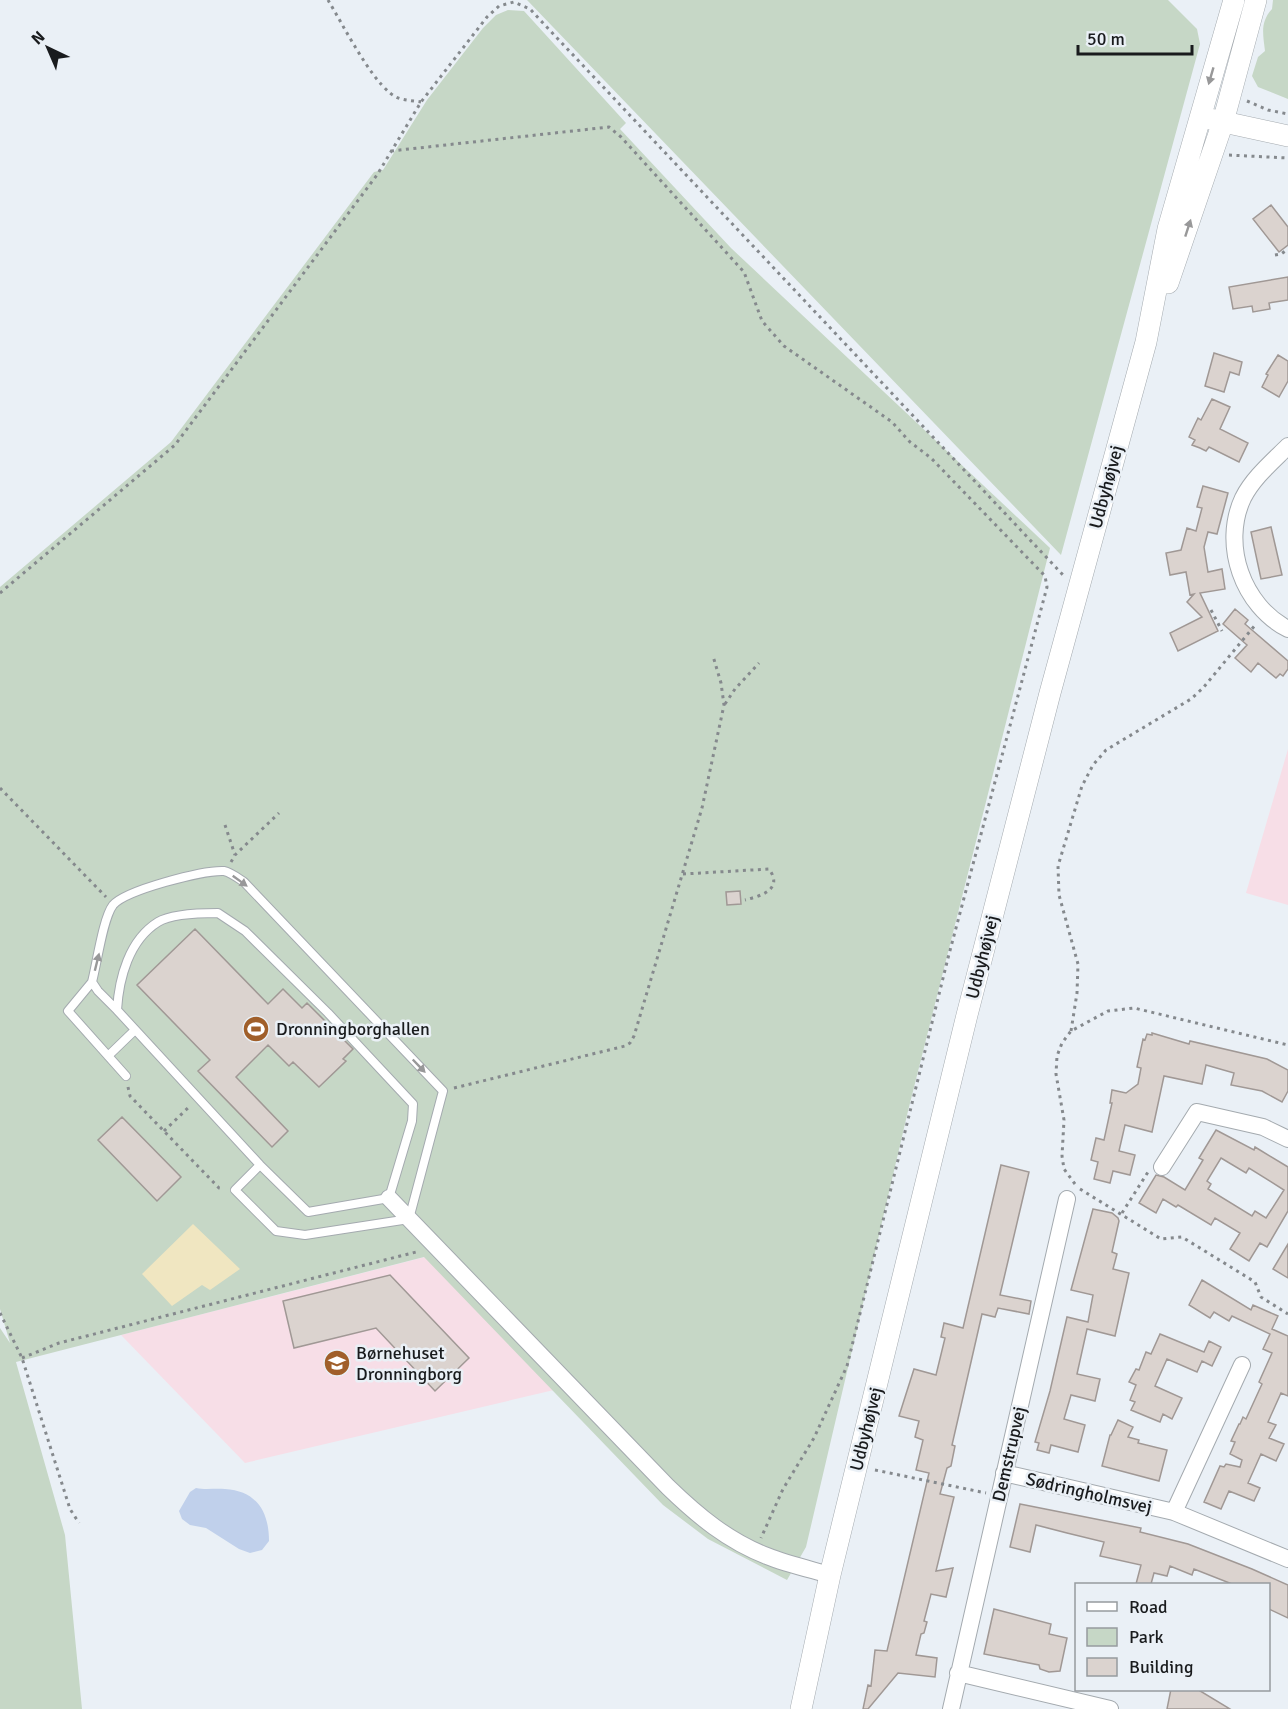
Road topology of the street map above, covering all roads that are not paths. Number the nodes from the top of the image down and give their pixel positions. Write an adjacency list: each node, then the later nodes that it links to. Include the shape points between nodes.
1 (1234, 0): 3 (street, Udbyhøjvej, one-way to 3)
2 (1256, 0): 4 (street, Udbyhøjvej)
3 (1200, 116): 4 (street); 6 (street, Udbyhøjvej, via 1168,229)
4 (1222, 122): 5 (street); 6 (street, Udbyhøjvej, one-way to 4)
5 (1288, 136)
6 (1146, 342): 24 (street, Udbyhøjvej, via 967,1015)
7 (1288, 446): 8 (street, via 1243,498 1235,530 1238,564 1249,594 1265,614)
8 (1288, 629)
9 (92, 981): 10 (lane); 12 (lane, via 68,1011); 19 (lane, one-way to 19, via 114,904 127,896 199,873 226,871 244,882 444,1091)
10 (117, 1010): 11 (lane); 17 (lane, via 118,988 134,944 159,921 218,913 245,932 328,1013 413,1104)
11 (135, 1030): 12 (lane); 15 (lane)
12 (108, 1056): 13 (lane)
13 (126, 1076)
14 (1288, 1139): 16 (street, via 1263,1127 1197,1112)
15 (260, 1165): 17 (lane, via 308,1212); 19 (lane, via 235,1190 276,1231 305,1235)
16 (1162, 1167)
17 (389, 1198): 19 (street)
18 (1067, 1199): 21 (street, Demstrupvej)
19 (409, 1219): 24 (street, via 696,1515 726,1536 768,1556)
20 (1242, 1365): 22 (street, Sødringholmsvej)
21 (1004, 1473): 22 (street, Sødringholmsvej); 25 (street, Demstrupvej)
22 (1174, 1512): 23 (street, Sødringholmsvej)
23 (1288, 1559)
24 (830, 1575): 26 (street, Udbyhøjvej)
25 (958, 1672): 27 (street, Demstrupvej); 28 (street)
26 (801, 1709)
27 (951, 1709)
28 (1110, 1709)

